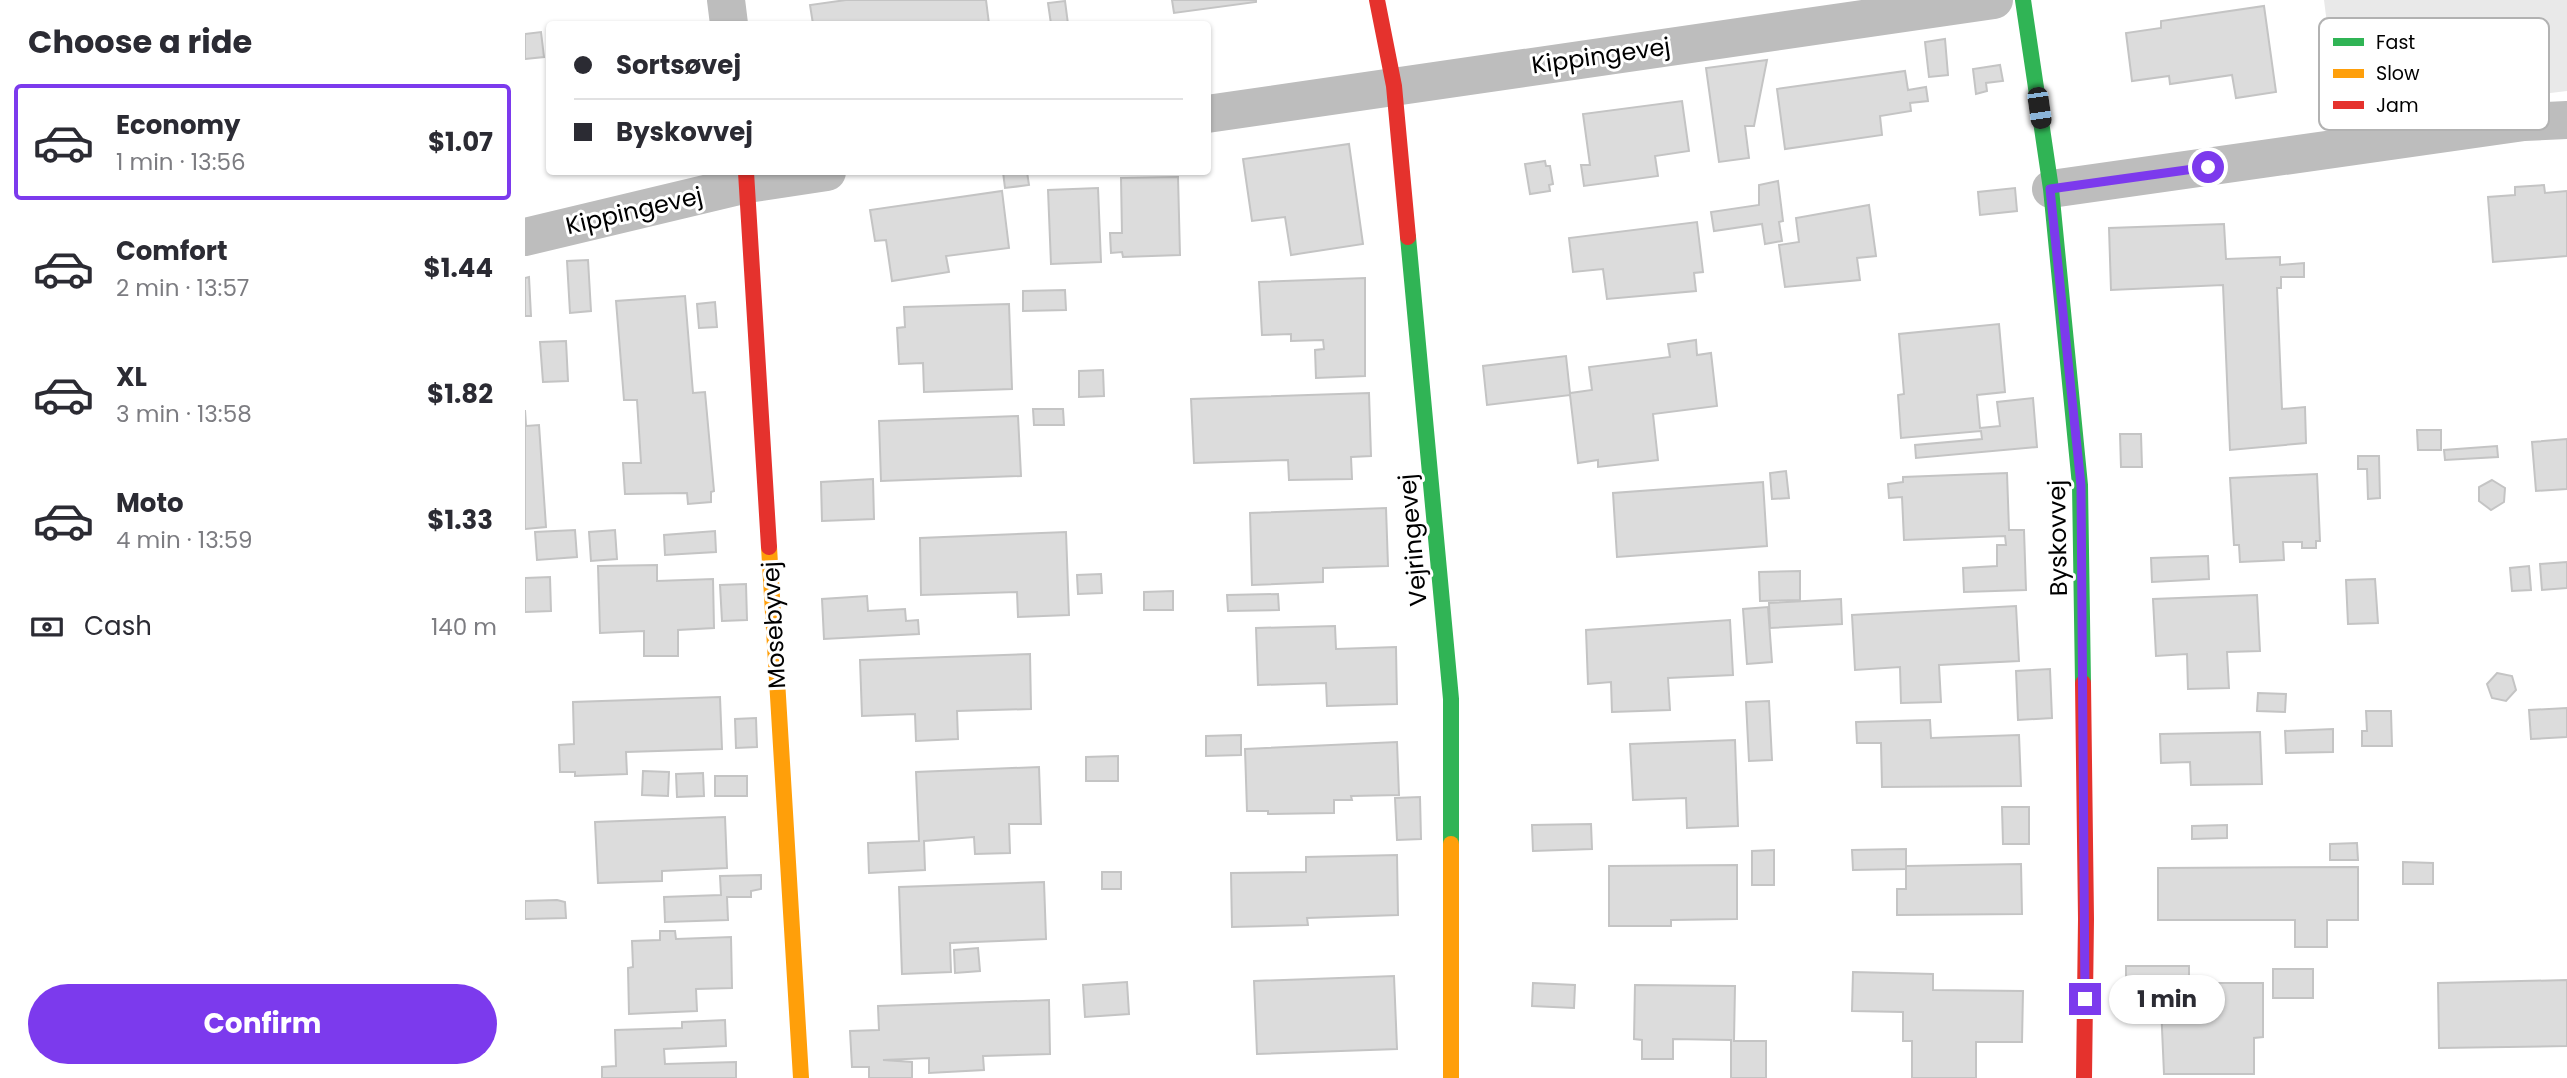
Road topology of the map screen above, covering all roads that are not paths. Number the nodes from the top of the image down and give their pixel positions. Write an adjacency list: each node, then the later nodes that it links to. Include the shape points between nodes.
1 (726, 0): 5 (street)
2 (1377, 0): 6 (street, Vejringevej)
3 (1994, 0): 6 (street, Kippingevej)
4 (2023, 0): 13 (street, Byskovvej)
5 (729, 21)
6 (1394, 86): 7 (street, Kippingevej); 16 (street, Vejringevej, via 1451,699)
7 (1211, 113)
8 (2549, 120): 9 (street)
9 (2567, 120)
10 (2461, 130): 13 (street)
11 (787, 175): 12 (street, Kippingevej)
12 (747, 178): 14 (street, Kippingevej); 15 (street, Mosebyvej)
13 (2050, 189): 17 (street, Byskovvej, via 2081,485)
14 (525, 237)
15 (801, 1078)
16 (1451, 1078)
17 (2084, 1078)

